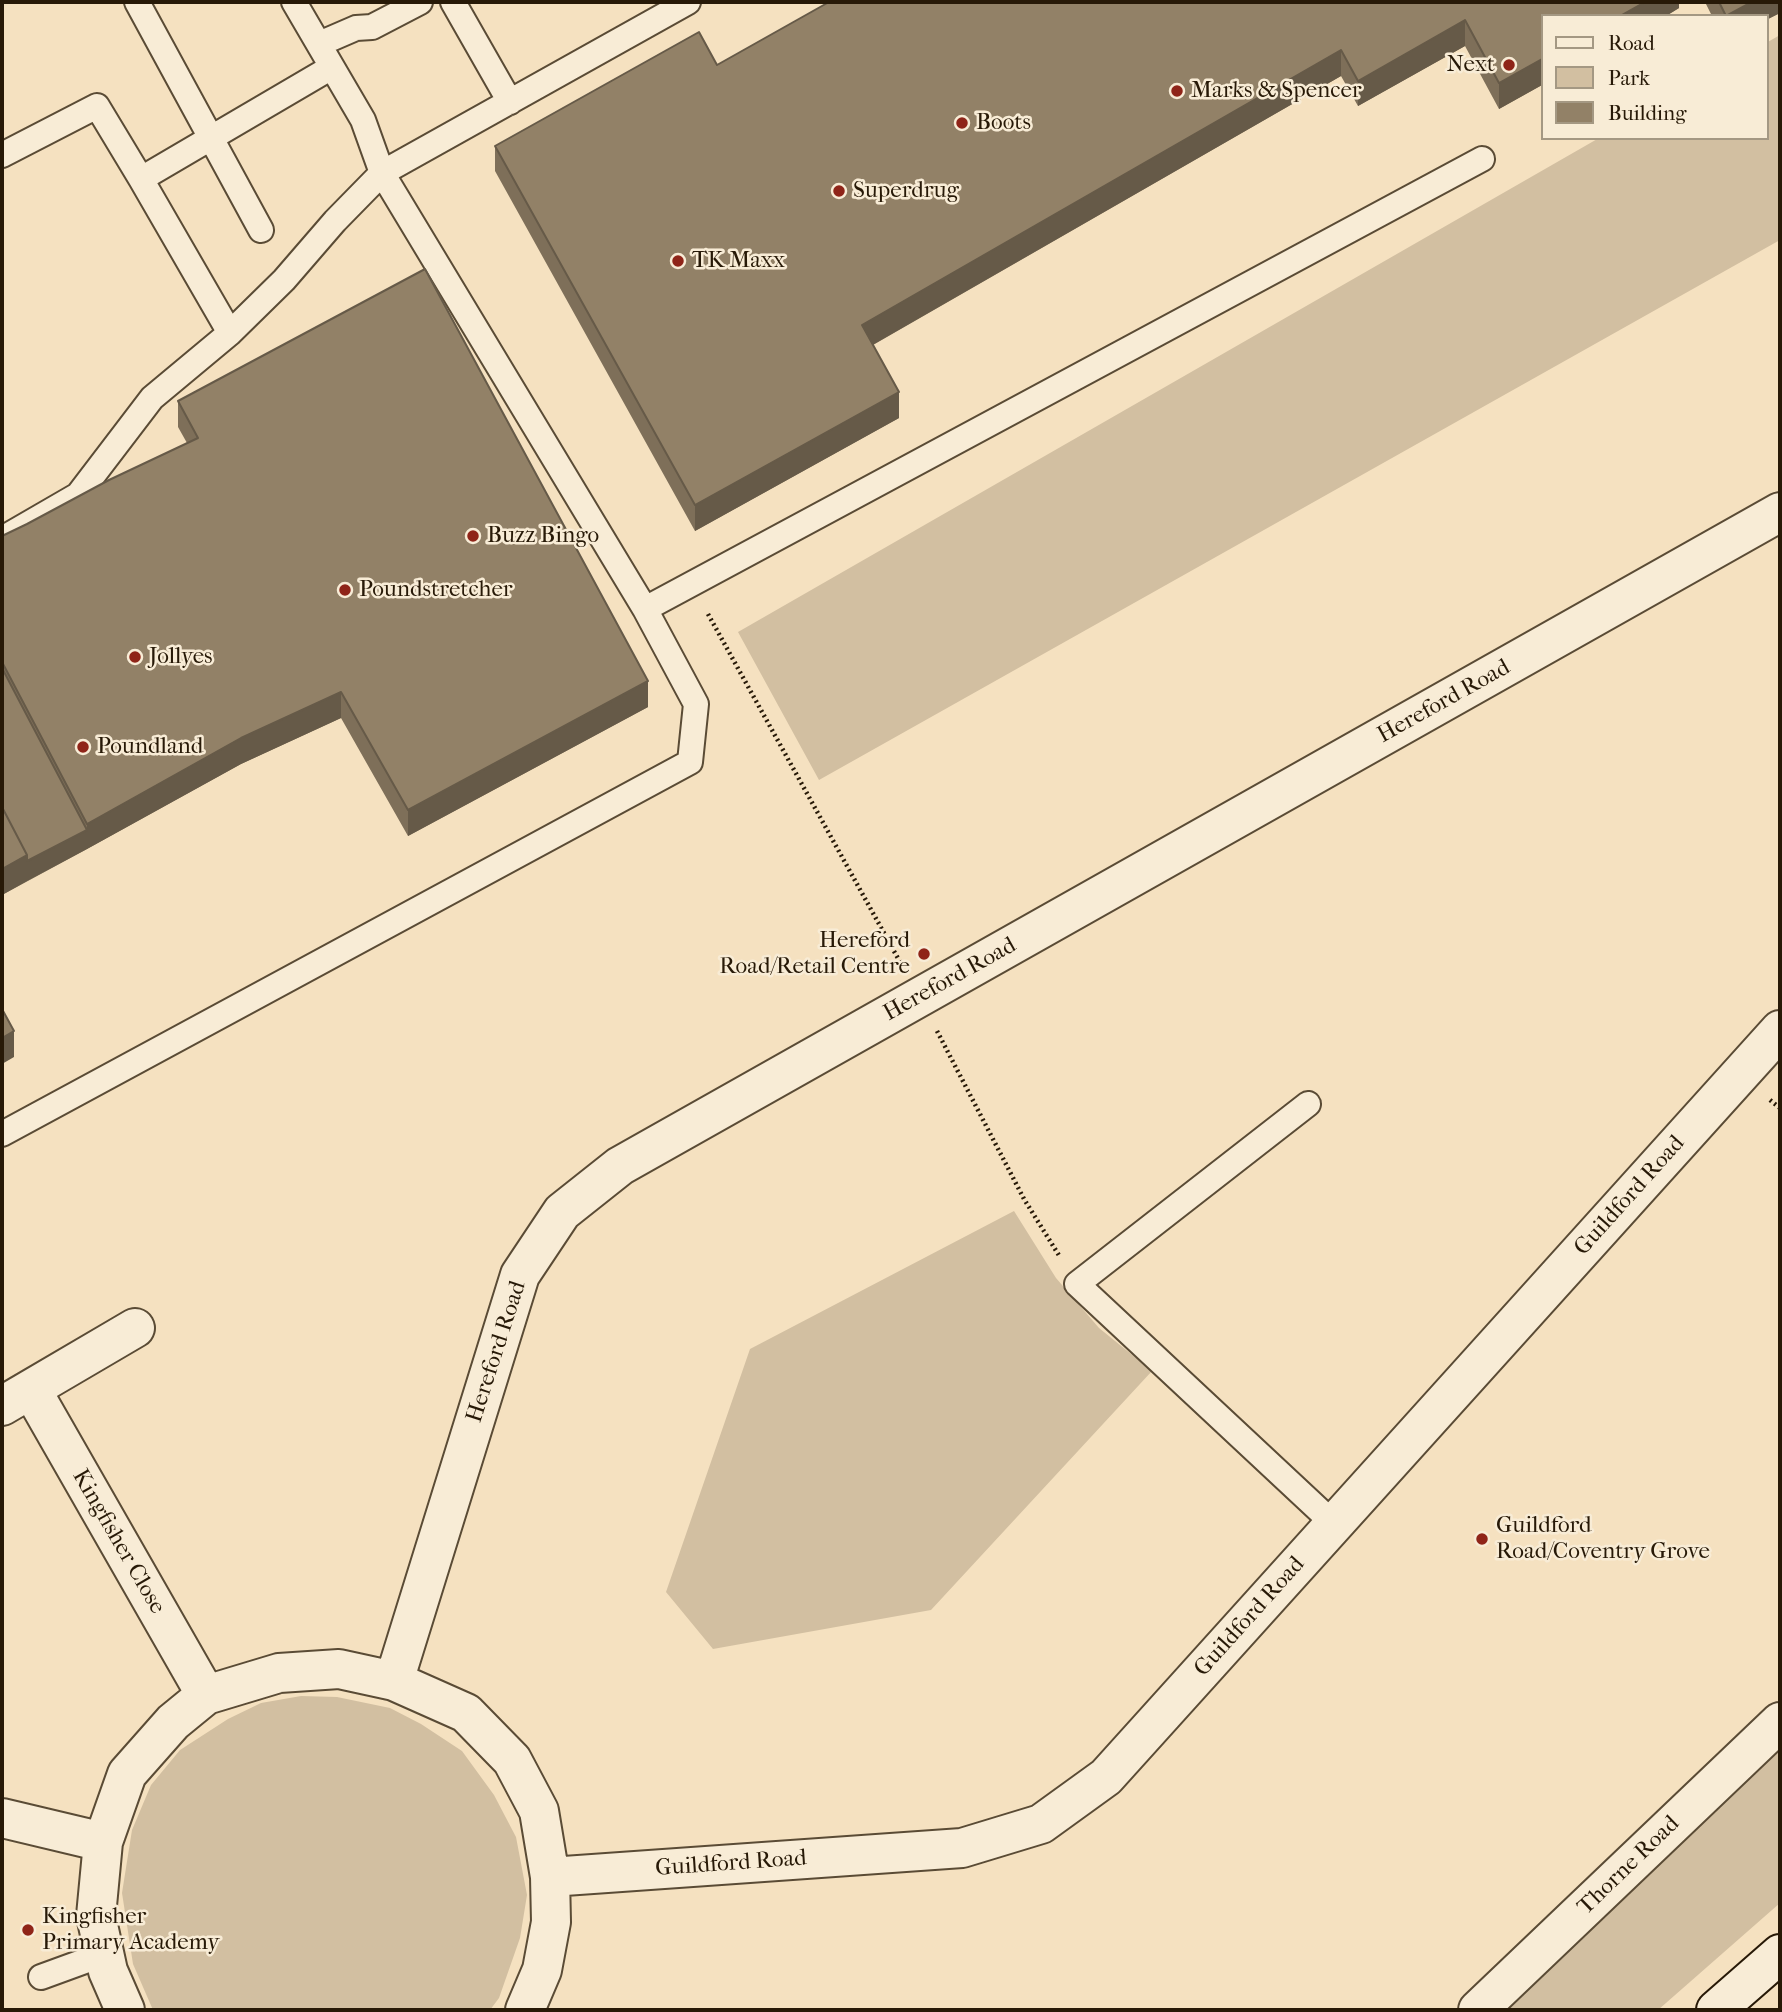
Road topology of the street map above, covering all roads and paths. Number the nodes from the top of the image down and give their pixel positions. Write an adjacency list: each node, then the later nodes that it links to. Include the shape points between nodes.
1 (137, 2): 9 (lane)
2 (294, 2): 6 (lane)
3 (420, 2): 6 (lane, via 372,27 356,28)
4 (453, 2): 8 (lane)
5 (688, 2): 8 (lane)
6 (319, 44): 7 (lane)
7 (332, 67): 9 (lane); 12 (lane, via 363,120)
8 (510, 102): 12 (lane)
9 (211, 140): 13 (lane); 14 (lane)
10 (2, 155): 13 (lane, via 97,106)
11 (1482, 159): 18 (lane)
12 (382, 173): 15 (lane); 19 (lane)
13 (141, 179): 15 (lane)
14 (261, 230)
15 (230, 333): 17 (lane, via 152,398 78,495)
16 (1780, 512): 20 (street, Hereford Road)
17 (2, 539)
18 (691, 584): 19 (lane); 20 (path)
19 (645, 609): 23 (lane, via 696,704 690,762)
20 (919, 997): 24 (path, via 1024,1199); 28 (street, Hereford Road, via 620,1166 562,1212 520,1275)
21 (1780, 1030): 27 (street, Guildford Road)
22 (1308, 1104): 24 (lane)
23 (2, 1134)
24 (1077, 1284): 27 (lane)
25 (135, 1328): 26 (street)
26 (16, 1397): 29 (street, Kingfisher Close)
27 (1334, 1524): 33 (street, Guildford Road, via 1106,1777 1041,1824 962,1848)
28 (394, 1681): 29 (street, via 339,1669 279,1673); 33 (street, via 466,1713 512,1760 538,1811)
29 (206, 1695): 32 (street, via 173,1722 127,1774)
30 (1780, 1721): 39 (street, Thorne Road)
31 (2, 1818): 32 (street)
32 (103, 1842): 34 (street, via 96,1916)
33 (550, 1877): 38 (street, via 551,1922 542,1970)
34 (104, 1954): 36 (lane); 37 (street)
35 (1780, 1954): 40 (street)
36 (41, 1977)
37 (125, 2010)
38 (525, 2010)
39 (1478, 2010)
40 (1716, 2010)

